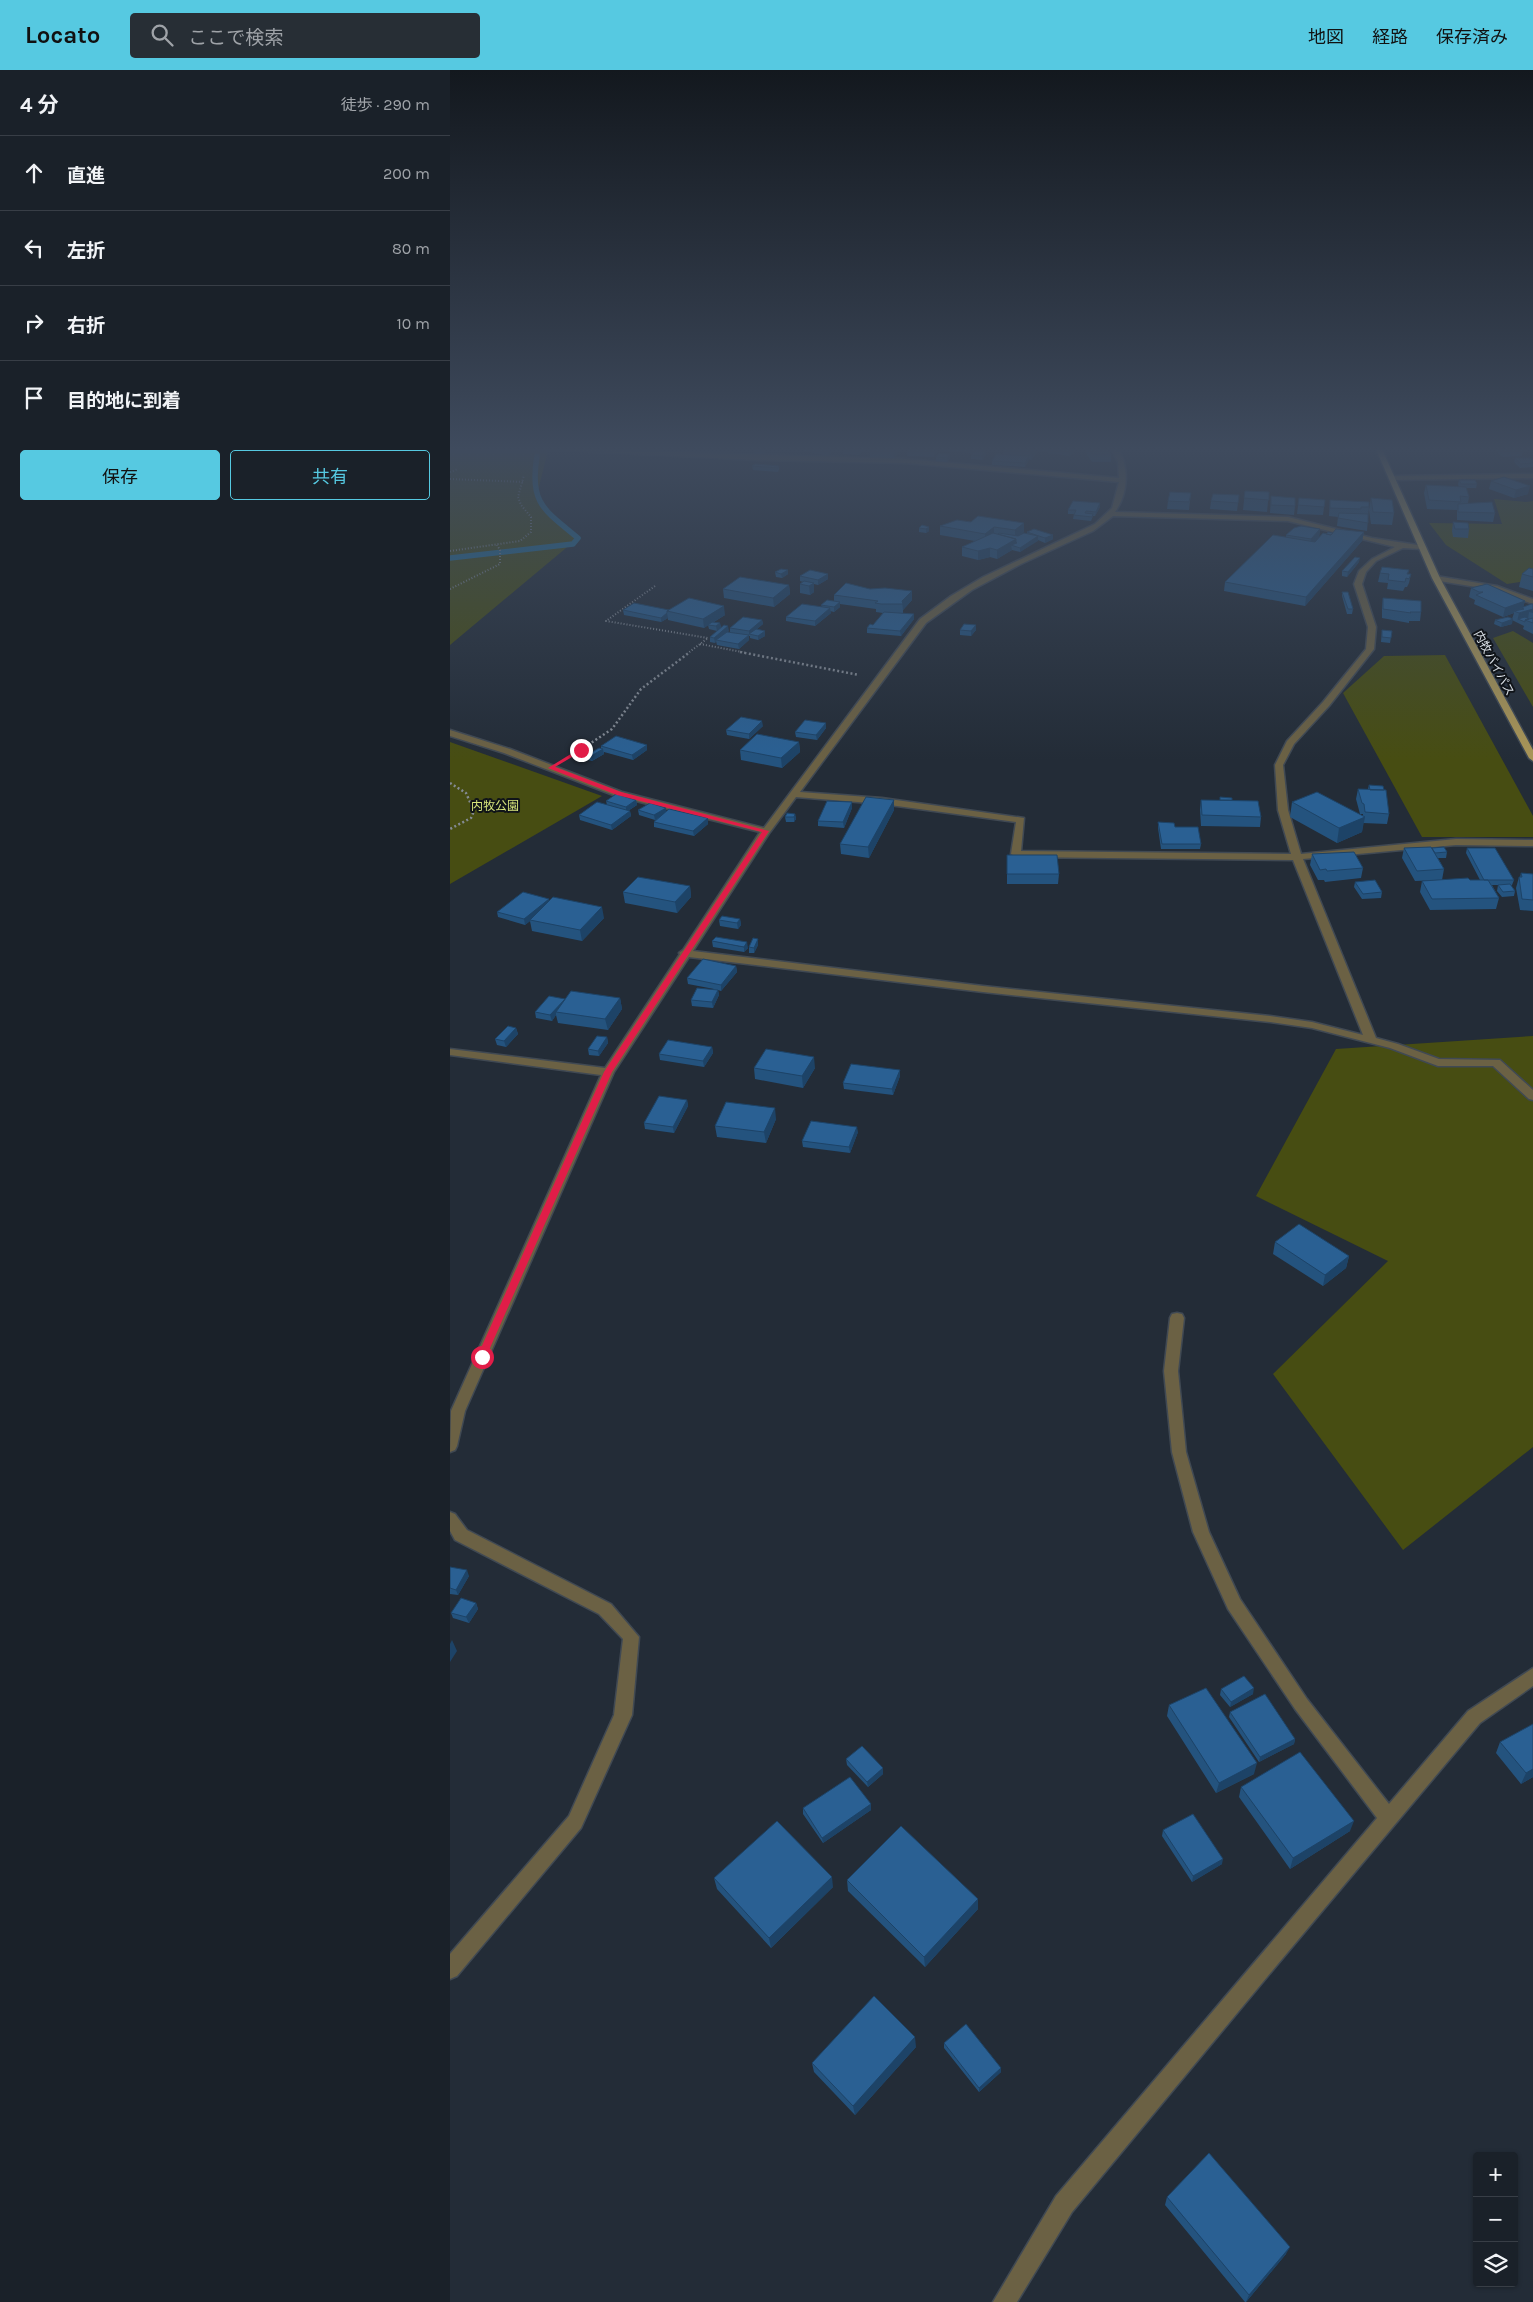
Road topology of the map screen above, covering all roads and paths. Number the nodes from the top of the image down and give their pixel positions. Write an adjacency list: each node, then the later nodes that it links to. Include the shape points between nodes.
1 (500, 551): 7 (path, via 500,564)
2 (1042, 551): 10 (street, via 983,579 940,606 923,621)
3 (1392, 551): 19 (street, via 1374,560 1363,571 1358,584 1372,627 1370,650 1290,743 1279,765 1283,810)
4 (1424, 551): 5 (main road, 内牧バイパス)
5 (1436, 578): 8 (street, via 1497,588); 12 (main road, 内牧バイパス)
6 (655, 586): 9 (path, via 606,621 708,638)
7 (450, 589)
8 (1533, 602)
9 (700, 644): 10 (path); 13 (path, via 640,689 612,729)
10 (880, 679): 15 (street)
11 (450, 733): 13 (street, via 483,742)
12 (1533, 758)
13 (554, 770): 17 (street, via 619,794)
14 (450, 783): 16 (path, via 466,793 474,811 471,818)
15 (792, 794): 17 (street); 19 (street, via 882,801 1020,820 1016,854)
16 (450, 830)
17 (766, 831): 20 (street)
18 (1533, 843): 19 (street, via 1456,842)
19 (1297, 857): 21 (street)
20 (684, 952): 21 (street, via 983,989 1270,1019 1312,1025); 23 (street)
21 (1370, 1040): 24 (street, via 1438,1063 1496,1062)
22 (450, 1052): 23 (street)
23 (608, 1072): 26 (street, via 458,1411)
24 (1533, 1096)
25 (1177, 1318): 29 (street, via 1171,1371 1179,1452 1201,1532 1234,1604 1301,1704)
26 (450, 1446)
27 (450, 1518): 30 (street, via 461,1535 604,1609 631,1637 623,1715 575,1822)
28 (1533, 1676): 29 (street, via 1474,1717)
29 (1388, 1818): 31 (street, via 1064,2204)
30 (450, 1969)
31 (1004, 2302)

